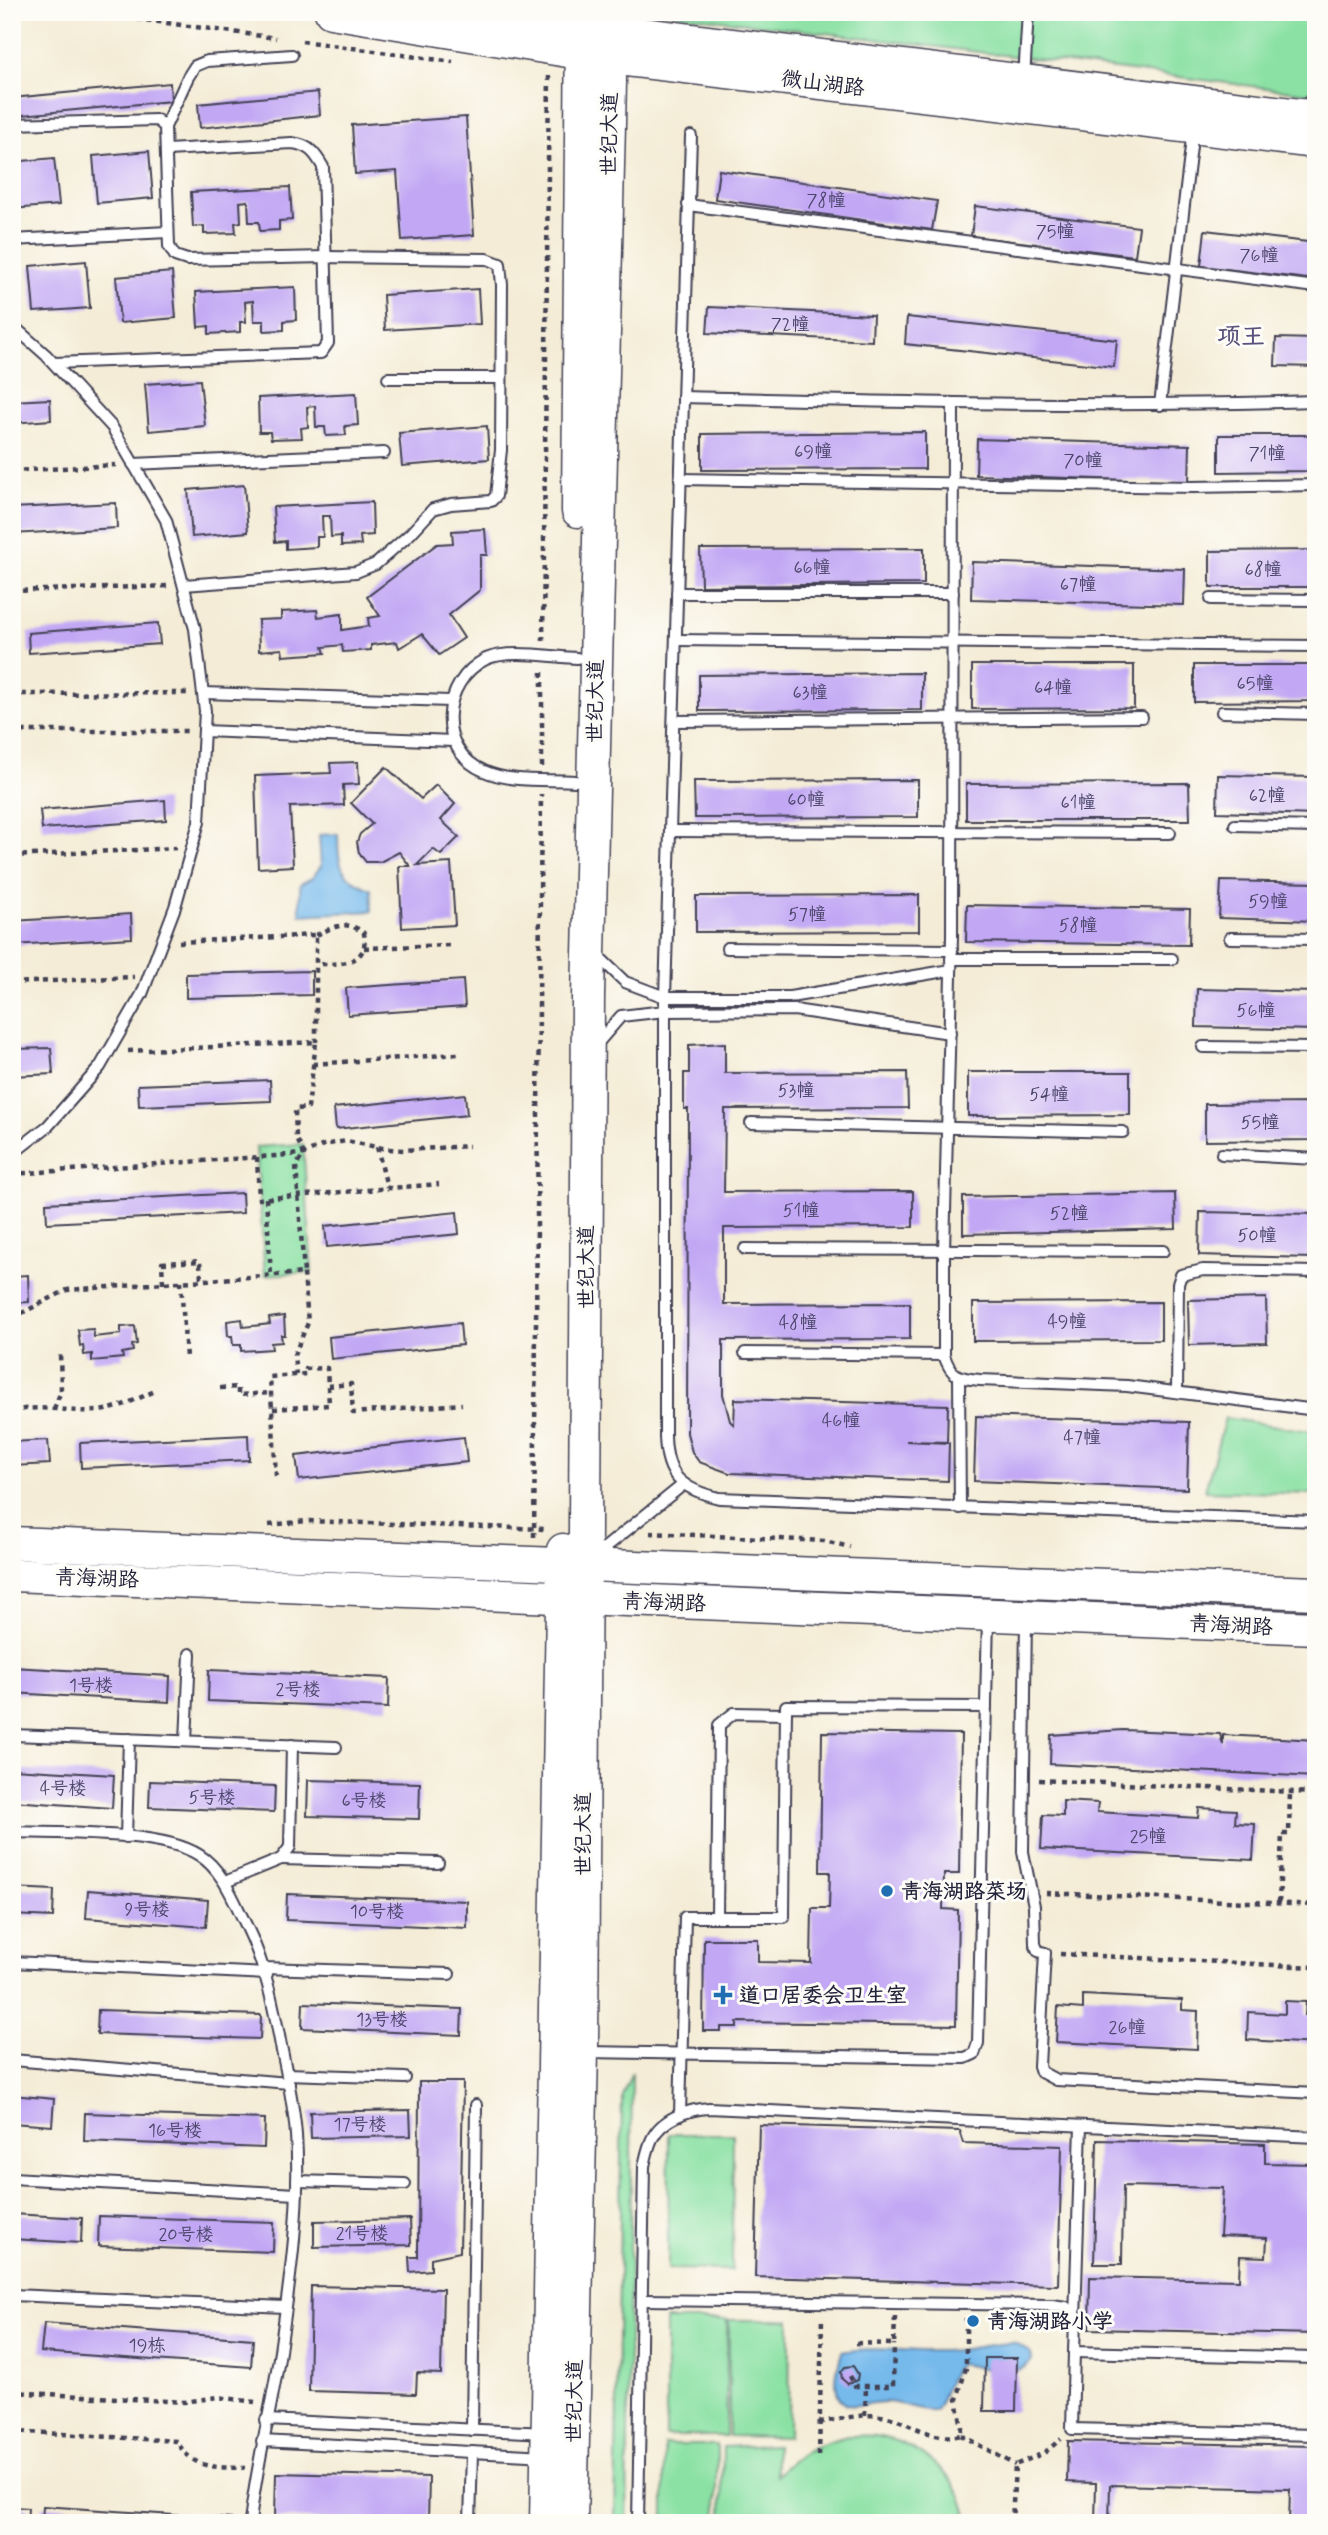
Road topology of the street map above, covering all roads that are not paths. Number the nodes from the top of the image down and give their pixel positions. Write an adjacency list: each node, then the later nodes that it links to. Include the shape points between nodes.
1 (331, 12): 4 (street, 微山湖路, via 544,65)
2 (488, 12): 4 (street, 微山湖路)
3 (1028, 12): 6 (lane)
4 (594, 39): 6 (street, 微山湖路); 8 (street, 微山湖路); 41 (street, 世纪大道); 59 (street, 世纪大道)
5 (292, 55): 10 (lane, via 207,61 195,66)
6 (1024, 81): 8 (street, 微山湖路)
7 (1310, 108): 8 (street, 微山湖路)
8 (1195, 115): 12 (street, 微山湖路); 18 (lane)
9 (12, 124): 10 (lane, via 157,120)
10 (165, 127): 13 (lane)
11 (691, 136): 14 (lane)
12 (1316, 142)
13 (167, 150): 15 (lane); 17 (lane, via 303,144 323,167)
14 (688, 205): 18 (lane); 24 (lane)
15 (167, 232): 16 (lane); 17 (lane, via 175,256 187,260)
16 (12, 240)
17 (325, 257): 21 (lane, via 328,343 321,353); 23 (lane, via 487,259 499,264)
18 (1177, 269): 19 (lane); 27 (lane)
19 (1316, 287)
20 (12, 325): 21 (lane)
21 (54, 363): 29 (lane, via 112,427)
22 (388, 378): 23 (lane)
23 (501, 378): 33 (lane, via 501,450 496,496 491,502 433,509 376,564 356,572)
24 (683, 397): 26 (lane); 30 (lane)
25 (1316, 401): 27 (lane)
26 (953, 404): 27 (lane); 31 (lane)
27 (1160, 405)
28 (384, 453): 29 (lane)
29 (134, 464): 33 (lane, via 166,520)
30 (680, 479): 31 (lane); 34 (lane)
31 (953, 483): 32 (lane); 35 (lane)
32 (1316, 485)
33 (184, 585): 42 (lane)
34 (677, 593): 35 (lane); 38 (lane)
35 (953, 593): 39 (lane)
36 (1211, 598): 37 (lane)
37 (1316, 600)
38 (676, 640): 39 (lane); 48 (lane)
39 (953, 642): 40 (lane); 47 (lane)
40 (1316, 646)
41 (577, 658): 43 (lane, via 507,654 488,658 471,668); 51 (street, 世纪大道)
42 (204, 693): 43 (lane); 49 (lane)
43 (450, 701): 50 (lane)
44 (1222, 712): 45 (lane)
45 (1316, 714)
46 (1142, 717): 47 (lane)
47 (953, 718): 48 (lane); 55 (lane)
48 (674, 721): 54 (lane)
49 (204, 731): 50 (lane); 72 (lane, via 199,822 142,994 100,1067 48,1126)
50 (453, 741): 51 (lane, via 482,771)
51 (575, 781): 88 (street, 世纪大道)
52 (1235, 825): 53 (lane)
53 (1316, 827)
54 (670, 831): 55 (lane); 63 (lane)
55 (952, 832): 56 (lane); 61 (lane)
56 (1170, 834)
57 (1230, 938): 58 (lane)
58 (1316, 939)
59 (589, 947): 63 (lane, via 625,982); 68 (street, 世纪大道)
60 (727, 948): 61 (lane)
61 (951, 959): 62 (lane); 63 (lane, via 790,997); 65 (lane)
62 (1172, 959)
63 (665, 997): 64 (lane)
64 (665, 1011): 65 (lane, via 793,1010); 68 (lane, via 621,1016); 84 (lane, via 666,1457)
65 (950, 1033): 70 (lane)
66 (1203, 1047): 67 (lane)
67 (1316, 1048)
68 (587, 1056): 88 (street, 世纪大道)
69 (751, 1123): 70 (lane)
70 (947, 1128): 71 (lane); 76 (lane)
71 (1123, 1132)
72 (12, 1154)
73 (1222, 1154): 74 (lane)
74 (1316, 1159)
75 (745, 1249): 76 (lane)
76 (944, 1251): 77 (lane); 80 (lane)
77 (1163, 1251)
78 (1316, 1272): 82 (lane, via 1203,1270 1181,1275)
79 (745, 1353): 80 (lane)
80 (944, 1355): 81 (lane)
81 (959, 1378): 82 (lane); 85 (lane)
82 (1177, 1392): 83 (lane)
83 (1316, 1410)
84 (684, 1484): 85 (lane, via 696,1493 719,1499); 88 (lane)
85 (960, 1508): 86 (lane)
86 (1316, 1521)
87 (12, 1543): 88 (street, 青海湖路)
88 (560, 1564): 90 (street, 青海湖路); 91 (street, 世纪大道)
89 (12, 1575): 91 (street, 青海湖路)
90 (1316, 1593)
91 (573, 1598): 92 (street, 青海湖路); 112 (street, 世纪大道); 136 (street, 世纪大道)
92 (988, 1615): 93 (street, 青海湖路); 96 (lane)
93 (1026, 1616): 94 (street, 青海湖路); 117 (lane, via 1023,1852 1034,1906 1034,1944 1045,1953 1041,2072 1056,2080)
94 (1316, 1628)
95 (190, 1654): 100 (lane)
96 (986, 1707): 97 (lane, via 786,1706); 113 (lane, via 978,2043 974,2054 965,2058)
97 (786, 1714): 108 (lane, via 734,1713 719,1725); 108 (lane, via 783,1917)
98 (12, 1735): 99 (lane)
99 (129, 1739): 100 (lane); 104 (lane)
100 (186, 1741): 101 (lane)
101 (292, 1745): 102 (lane); 105 (lane, via 290,1847)
102 (336, 1747)
103 (12, 1832): 104 (lane)
104 (126, 1837): 107 (lane, via 180,1844 202,1857)
105 (281, 1859): 106 (lane); 107 (lane)
106 (438, 1863)
107 (225, 1882): 110 (lane)
108 (717, 1917): 113 (lane, via 685,1917)
109 (12, 1962): 110 (lane)
110 (265, 1971): 111 (lane); 116 (lane)
111 (449, 1974)
112 (582, 2052): 113 (lane); 136 (street, 世纪大道)
113 (680, 2054): 119 (lane)
114 (12, 2060): 116 (lane)
115 (405, 2078): 116 (lane)
116 (288, 2079): 123 (lane, via 296,2134)
117 (1316, 2093)
118 (476, 2105): 133 (lane)
119 (680, 2115): 120 (lane, via 709,2108); 127 (lane, via 652,2137 644,2166)
120 (1081, 2126): 121 (lane); 129 (lane)
121 (1316, 2137)
122 (12, 2178): 125 (lane)
123 (296, 2181): 124 (lane); 125 (lane)
124 (405, 2184)
125 (297, 2194): 128 (lane)
126 (12, 2295): 128 (lane)
127 (642, 2300): 129 (lane, via 1052,2305 1066,2307); 142 (lane)
128 (285, 2307): 132 (lane)
129 (1075, 2316): 130 (lane)
130 (1074, 2352): 131 (lane); 134 (lane, via 1072,2429)
131 (1316, 2358)
132 (266, 2420): 133 (lane); 135 (lane)
133 (472, 2430): 136 (lane)
134 (1316, 2435)
135 (262, 2441): 137 (lane); 138 (lane)
136 (560, 2446): 137 (lane); 140 (street, 世纪大道); 141 (street, 世纪大道)
137 (471, 2452): 139 (lane)
138 (250, 2523)
139 (470, 2523)
140 (546, 2523)
141 (571, 2523)
142 (638, 2523)

